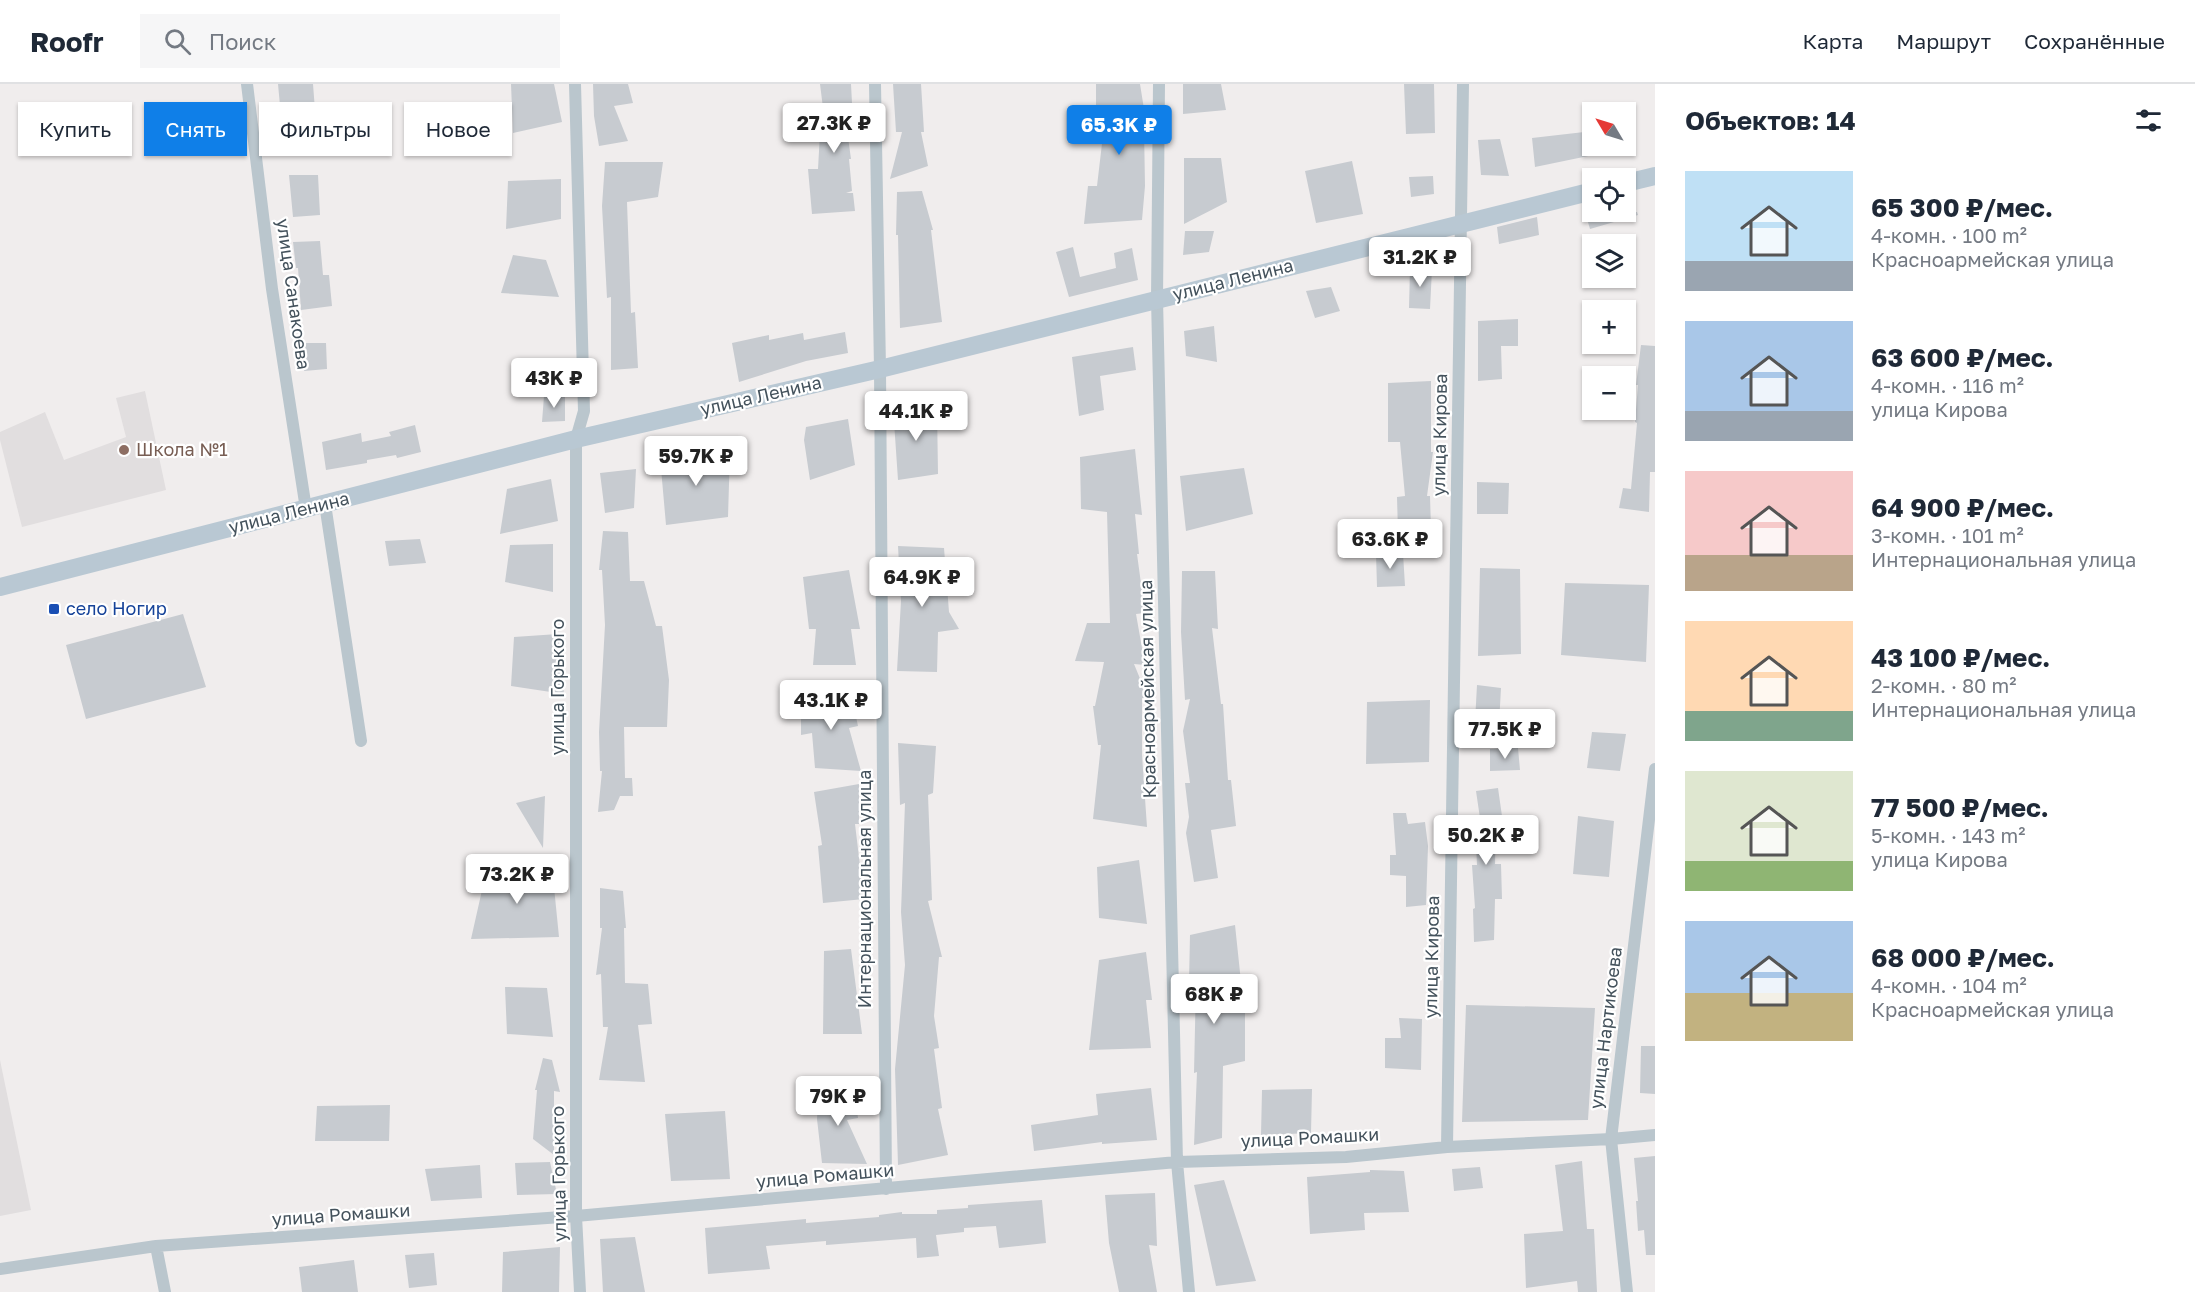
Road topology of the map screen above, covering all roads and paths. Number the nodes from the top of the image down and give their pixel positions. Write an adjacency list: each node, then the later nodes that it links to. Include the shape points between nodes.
1 (248, 84): 14 (street, улица Санакоева, via 272,289)
2 (575, 84): 12 (street, улица Горького, via 584,411)
3 (874, 84): 11 (street, Интернациональная улица)
4 (1159, 84): 10 (street, Красноармейская улица)
5 (1463, 84): 9 (street, улица Кирова)
6 (1655, 176): 7 (street)
7 (1636, 181)
8 (1582, 194): 9 (street, улица Ленина)
9 (1462, 223): 10 (street, улица Ленина); 20 (street, улица Кирова)
10 (1157, 299): 11 (street, улица Ленина); 21 (street, Красноармейская улица)
11 (880, 369): 12 (street, улица Ленина); 22 (street, Интернациональная улица)
12 (576, 438): 13 (street, улица Ленина); 23 (street, улица Горького)
13 (325, 504): 14 (street, улица Ленина); 16 (street)
14 (306, 509): 15 (street, улица Ленина)
15 (0, 587)
16 (361, 741)
17 (1655, 769): 19 (street, улица Нартикоева)
18 (1655, 1135): 19 (street, улица Ромашки)
19 (1611, 1139): 20 (street, улица Ромашки); 29 (street, улица Нартикоева)
20 (1448, 1147): 21 (street, улица Ромашки, via 1346,1157)
21 (1177, 1162): 22 (street, улица Ромашки); 28 (street, Красноармейская улица)
22 (885, 1189): 23 (street, улица Ромашки)
23 (576, 1216): 24 (street, улица Ромашки); 27 (street, улица Горького)
24 (156, 1246): 25 (street, улица Ромашки); 26 (street)
25 (0, 1269)
26 (165, 1292)
27 (580, 1292)
28 (1189, 1292)
29 (1627, 1292)

